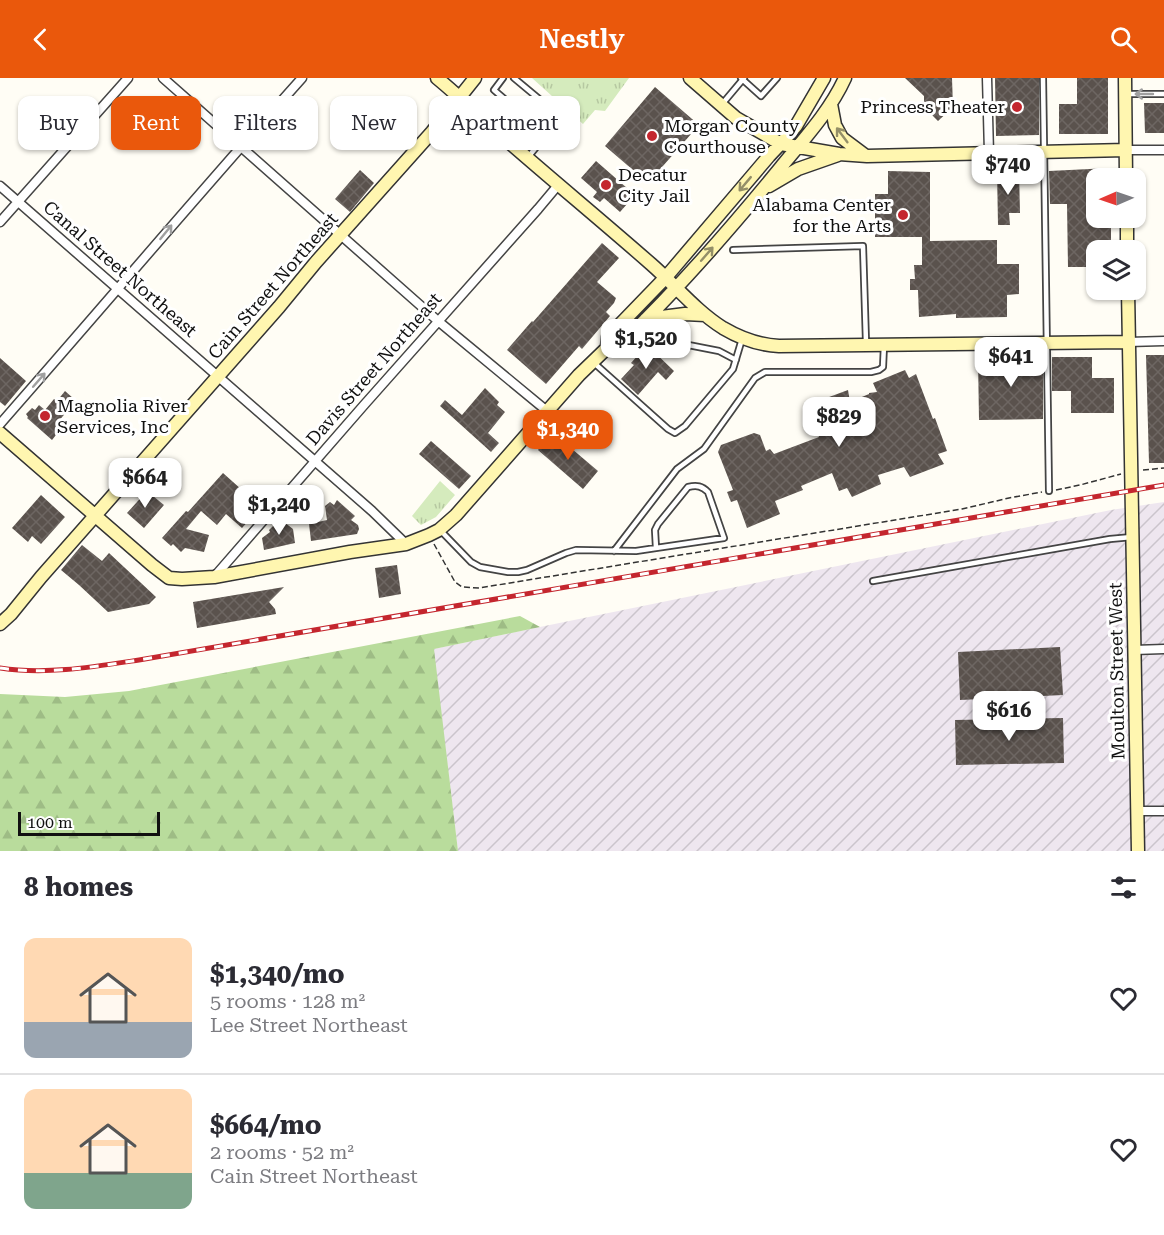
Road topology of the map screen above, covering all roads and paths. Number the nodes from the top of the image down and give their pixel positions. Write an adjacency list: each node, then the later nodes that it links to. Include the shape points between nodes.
1 (128, 78): 43 (street)
2 (163, 78): 24 (street)
3 (302, 78): 18 (street)
4 (437, 78): 19 (street)
5 (475, 78): 19 (street, Cain Street Northeast)
6 (503, 78): 20 (lane, via 494,90)
7 (514, 78): 21 (lane)
8 (690, 78): 23 (street)
9 (777, 78): 15 (lane, via 761,96)
10 (824, 78): 26 (street)
11 (844, 78): 22 (street)
12 (987, 78): 35 (street)
13 (1043, 78): 34 (lane)
14 (1125, 78): 16 (street)
15 (743, 79): 23 (lane)
16 (1125, 94): 17 (lane, one-way to 16); 32 (street)
17 (1164, 94)
18 (286, 96)
19 (459, 96)
20 (501, 96)
21 (535, 96)
22 (831, 104): 27 (street); 37 (street, one-way to 22, via 842,138)
23 (721, 105): 26 (street)
24 (213, 122)
25 (429, 135): 45 (street, Cain Street Northeast)
26 (781, 144): 27 (street); 47 (street, one-way to 47)
27 (797, 147): 36 (street); 42 (street)
28 (238, 150): 49 (street, one-way to 28)
29 (244, 150): 45 (street)
30 (519, 150): 38 (street)
31 (534, 150): 38 (lane)
32 (1126, 150): 33 (street); 34 (street); 39 (street)
33 (1164, 150)
34 (1044, 151): 35 (street); 58 (lane)
35 (989, 153): 37 (street)
36 (839, 154): 37 (street); 42 (street)
37 (867, 156)
38 (528, 158): 40 (street)
39 (1126, 168)
40 (559, 184): 47 (street); 53 (street, Davis Street Northeast)
41 (0, 186): 43 (street, Canal Street Northeast)
42 (760, 191): 48 (street, one-way to 42)
43 (17, 201): 44 (street); 49 (street, Canal Street Northeast)
44 (0, 222)
45 (340, 235): 53 (street); 64 (street, Cain Street Northeast)
46 (733, 250): 59 (lane, via 863,246)
47 (666, 277): 48 (street); 61 (street, via 608,338)
48 (676, 287): 51 (street); 52 (street)
49 (118, 289): 64 (street, Canal Street Northeast); 66 (street, one-way to 49)
50 (1128, 300): 57 (street, Moulton Street West)
51 (705, 315): 52 (street); 55 (street)
52 (646, 319): 61 (street, via 615,348)
53 (438, 321): 65 (street); 68 (street, Davis Street Northeast)
54 (665, 339): 62 (lane, via 719,351)
55 (742, 339): 59 (street, via 767,346); 62 (lane)
56 (1164, 341): 57 (street)
57 (1128, 342): 58 (street); 70 (street, Moulton Street West)
58 (1048, 343): 60 (street); 71 (lane)
59 (866, 345): 60 (street)
60 (884, 345): 78 (lane, via 883,367 879,370 765,372 755,378 704,449 677,469)
61 (607, 348): 63 (street)
62 (735, 360): 63 (lane, via 722,383 675,433)
63 (593, 362): 65 (street)
64 (218, 376): 68 (street, Canal Street Northeast); 73 (street, Cain Street Northeast)
65 (547, 411): 74 (street)
66 (0, 424)
67 (0, 433): 73 (street)
68 (315, 461): 76 (street, Canal Street Northeast); 79 (street, Davis Street Northeast)
69 (1164, 468): 70 (path)
70 (1131, 471): 71 (path); 75 (street, Moulton Street West)
71 (1049, 491): 72 (path)
72 (1009, 498)
73 (95, 516): 79 (street, via 169,578); 81 (street, Cain Street Northeast)
74 (439, 530): 76 (street); 78 (lane, via 471,562 508,572 526,570 576,550)
75 (1132, 537): 80 (lane); 83 (street, Moulton Street West)
76 (406, 544): 79 (street)
77 (656, 548): 77 (lane, via 658,524 688,488 704,487 724,538); 78 (lane)
78 (614, 551)
79 (214, 577)
80 (873, 581)
81 (0, 624)
82 (1164, 649): 83 (street)
83 (1134, 650): 84 (street, Moulton Street West)
84 (1137, 811): 85 (street); 86 (street, Moulton Street West)
85 (1164, 811)
86 (1138, 851)

